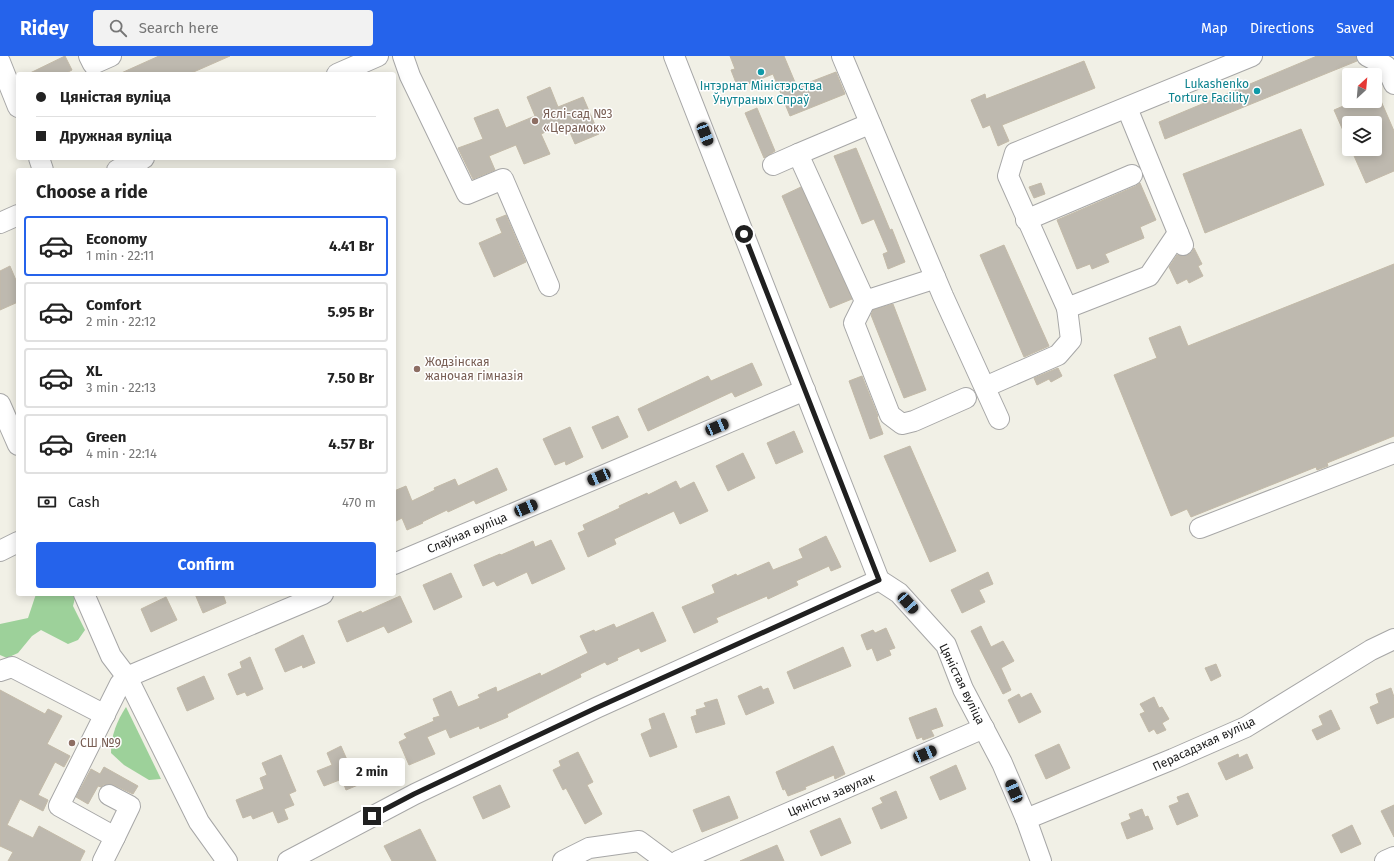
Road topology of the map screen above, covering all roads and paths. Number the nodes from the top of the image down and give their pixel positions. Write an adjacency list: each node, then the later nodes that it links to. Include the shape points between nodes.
1 (89, 56): 2 (street, via 93,64)
2 (111, 56)
3 (403, 56): 24 (street, via 410,76 467,194 503,179)
4 (674, 56): 28 (street)
5 (842, 56): 14 (street)
6 (1252, 56): 13 (street)
7 (1367, 56): 11 (street, via 1386,66)
8 (372, 57): 10 (street)
9 (0, 62): 12 (street)
10 (341, 72)
11 (1394, 84)
12 (16, 102)
13 (1127, 108): 21 (street, via 1015,153 1008,176); 26 (street, via 1180,239 1149,276)
14 (871, 125): 15 (street); 23 (street)
15 (798, 154): 17 (street); 25 (street)
16 (140, 160): 18 (street)
17 (773, 165)
18 (122, 168)
19 (1132, 175): 21 (street)
20 (16, 217): 22 (street)
21 (1026, 220): 26 (street)
22 (0, 223)
23 (935, 277): 25 (street); 27 (street)
24 (549, 286)
25 (865, 301): 29 (street, via 854,323 890,415 902,424)
26 (1066, 308): 27 (street, via 1071,340 1058,355)
27 (985, 387): 31 (street)
28 (805, 390): 37 (street, Слаўная вуліца); 38 (street)
29 (966, 398)
30 (0, 404): 32 (street)
31 (999, 419)
32 (16, 440)
33 (1394, 453): 34 (street)
34 (1200, 528)
35 (16, 543): 36 (street)
36 (0, 551)
37 (396, 563)
38 (879, 580): 45 (street, Цяністая вуліца, via 899,593 946,645 963,689); 52 (street, via 596,708 414,794)
39 (85, 596): 43 (street, via 111,656)
40 (318, 596): 43 (street)
41 (1394, 639): 47 (street, Перасадзкая вуліца, via 1371,650 1246,727)
42 (0, 671): 44 (street, via 12,667)
43 (127, 677): 44 (street, via 120,684); 51 (street, via 199,822)
44 (105, 715): 48 (street, via 59,806)
45 (984, 728): 47 (street, Цяністая вуліца); 55 (street, Цяністы завулак)
46 (109, 794): 48 (street, via 130,806)
47 (1026, 818): 56 (street, Цяністая вуліца)
48 (115, 837): 50 (street)
49 (1394, 856): 57 (street)
50 (103, 861)
51 (227, 861)
52 (288, 861)
53 (563, 861): 54 (street, via 589,848 639,841)
54 (666, 861)
55 (678, 861)
56 (1041, 861)
57 (1385, 861)

